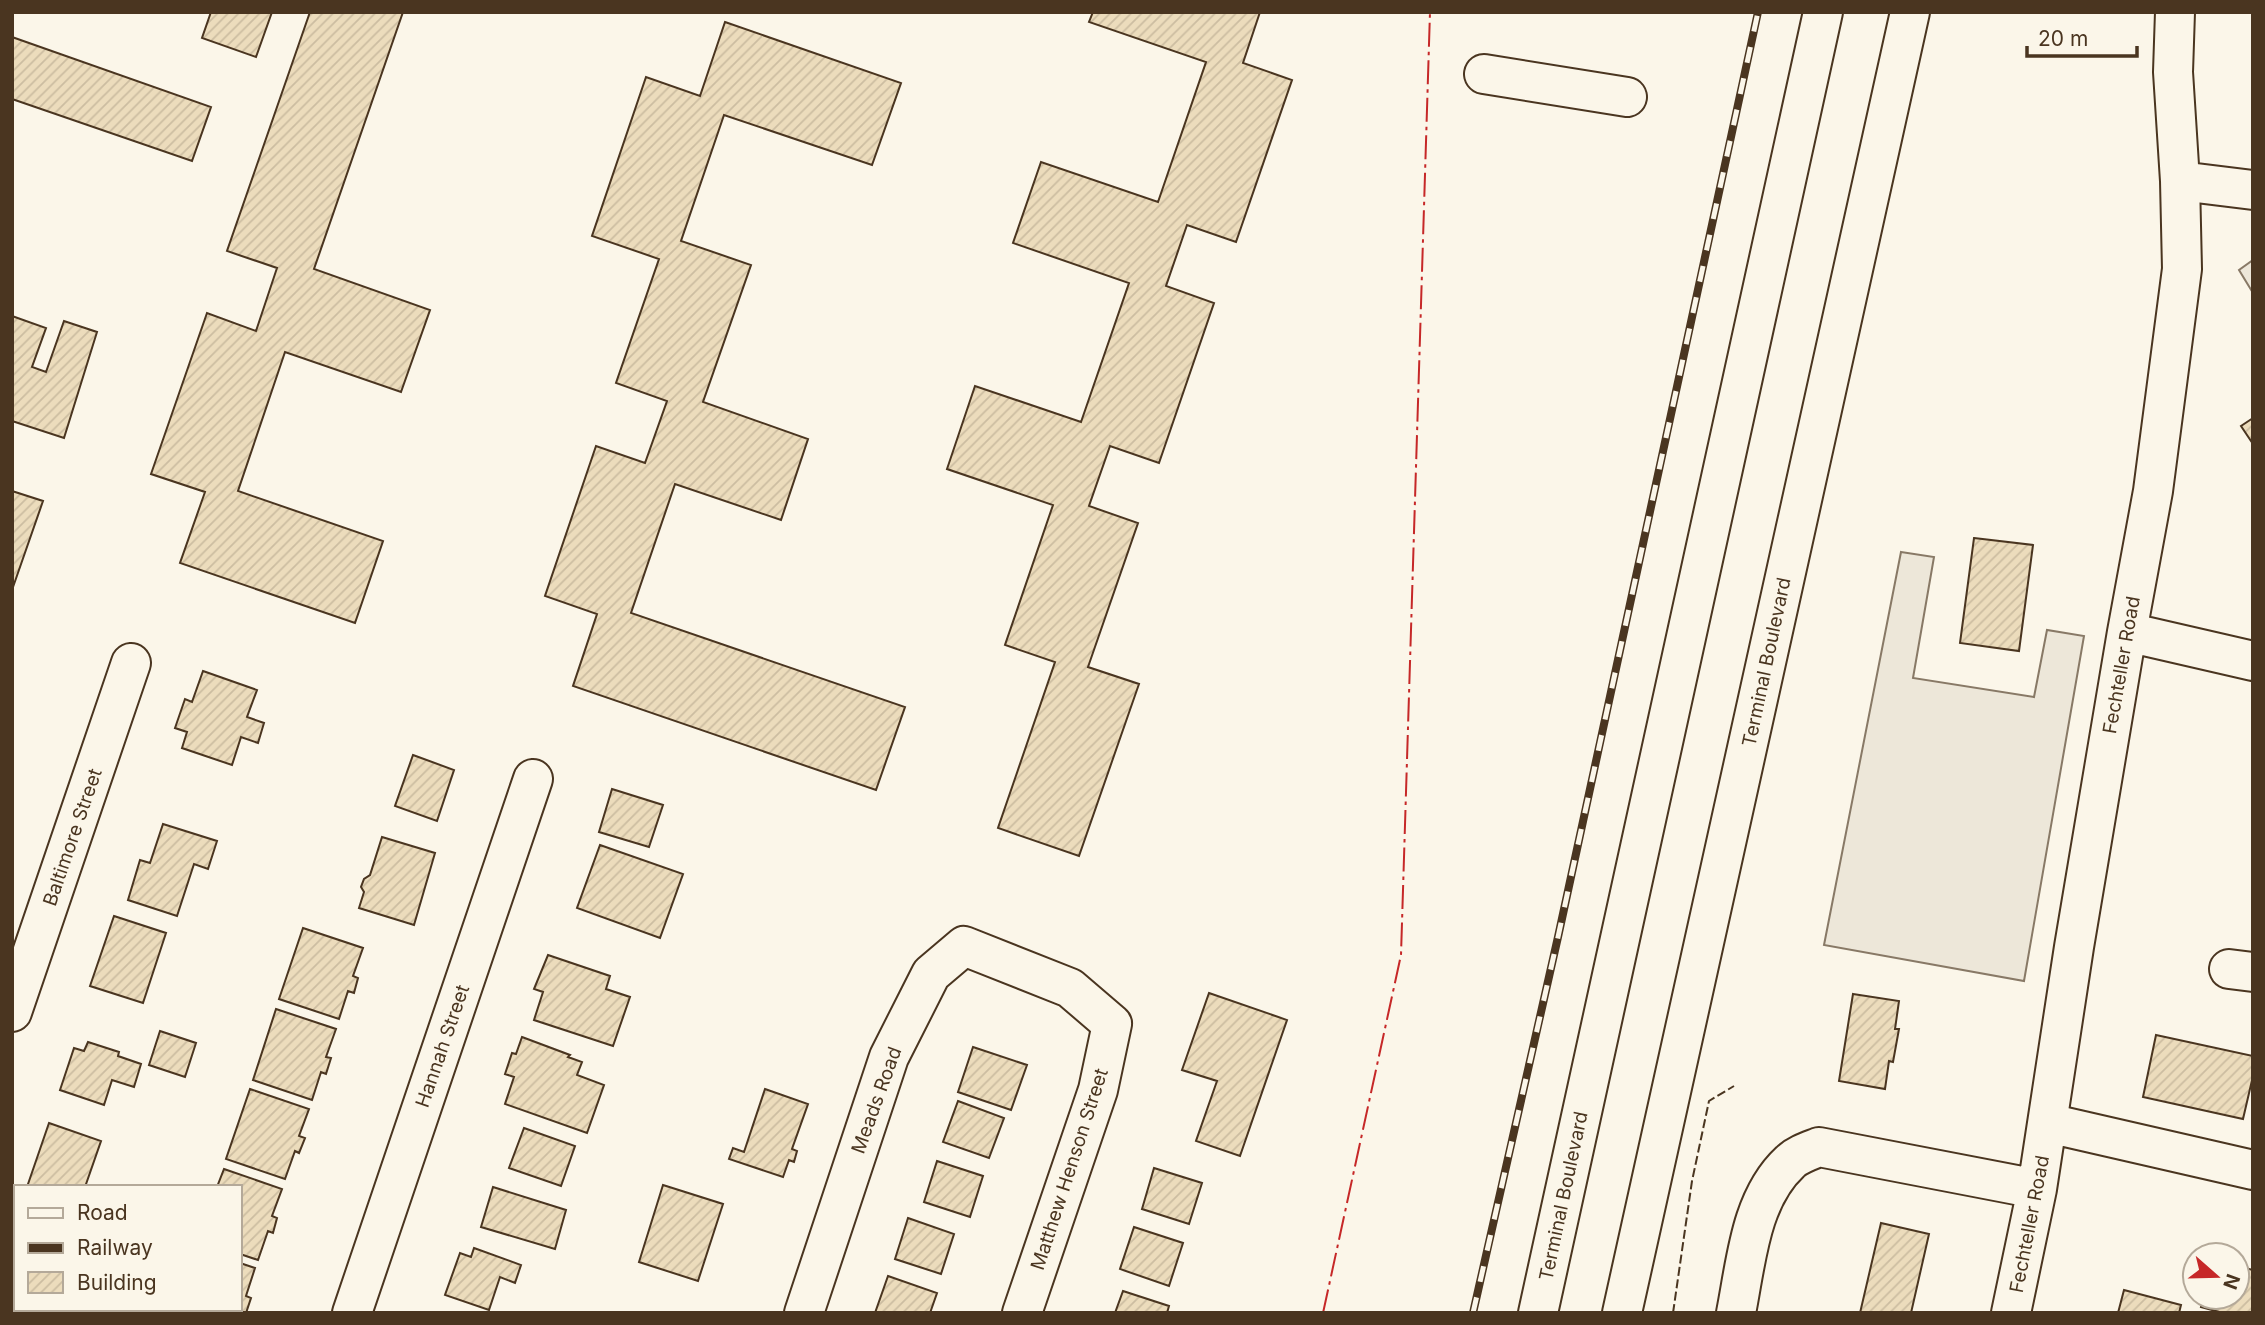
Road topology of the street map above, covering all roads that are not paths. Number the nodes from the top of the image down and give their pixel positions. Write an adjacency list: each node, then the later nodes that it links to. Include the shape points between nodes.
1 (1823, 12): 21 (street, Terminal Boulevard)
2 (1910, 12): 22 (street, Terminal Boulevard)
3 (2175, 12): 6 (street, Fechteller Road, via 2173,72)
4 (1484, 74): 5 (street)
5 (1627, 97)
6 (2180, 181): 7 (street); 8 (street, Fechteller Road, via 2182,269 2153,491)
7 (2253, 190)
8 (2127, 632): 9 (street); 15 (street, Fechteller Road)
9 (2253, 661)
10 (131, 663): 12 (street, Baltimore Street)
11 (533, 779): 18 (street, Hannah Street)
12 (20, 964): 13 (street, Baltimore Street)
13 (12, 1012)
14 (1112, 1024): 19 (street, Meads Road, via 1070,988 964,946 932,974 889,1057); 20 (street, Matthew Henson Street, via 1098,1090)
15 (2048, 1123): 16 (street); 17 (street, Fechteller Road)
16 (2253, 1170)
17 (2037, 1189): 23 (street, via 1819,1147 1792,1160 1776,1177 1755,1219); 24 (street, Fechteller Road)
18 (352, 1313)
19 (804, 1313)
20 (1022, 1313)
21 (1538, 1313)
22 (1622, 1313)
23 (1736, 1313)
24 (2011, 1313)

